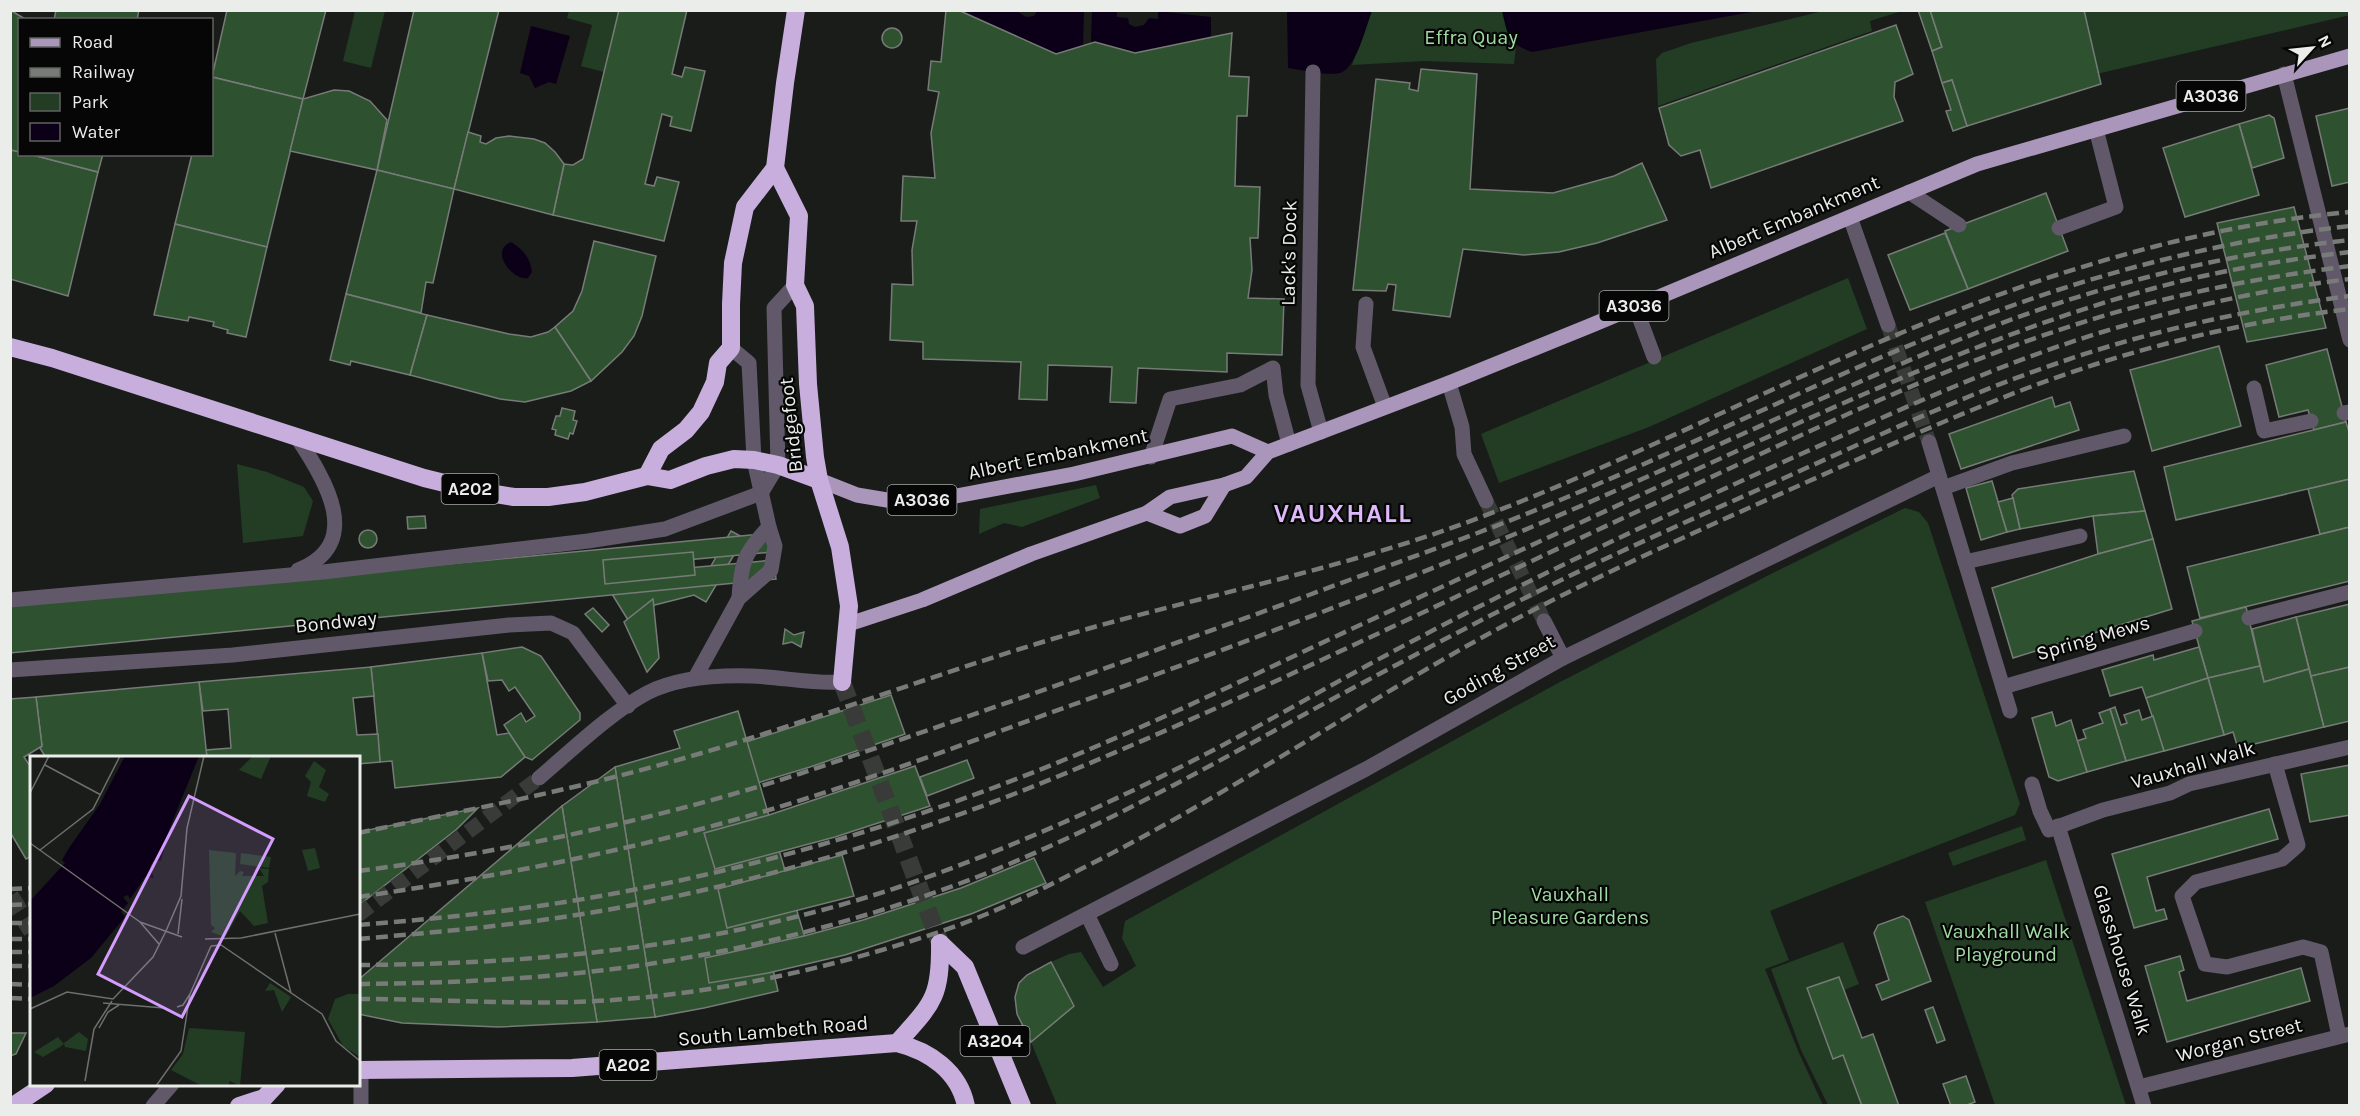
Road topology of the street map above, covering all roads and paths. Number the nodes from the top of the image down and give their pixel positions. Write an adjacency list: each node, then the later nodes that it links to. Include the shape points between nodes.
1 (796, 12): 6 (highway)
2 (2349, 56): 4 (main road, Albert Embankment / A3036)
3 (1313, 72): 23 (street, Lack's Dock, via 1308,385)
4 (2284, 74): 5 (main road, Albert Embankment / A3036); 15 (street)
5 (2096, 129): 7 (main road, Albert Embankment / A3036, via 1977,164); 10 (street, via 2116,207)
6 (775, 168): 11 (highway, Bridgefoot, via 799,216); 17 (highway, via 744,207 730,304)
7 (1909, 192): 8 (main road, Albert Embankment / A3036); 9 (street)
8 (1850, 217): 13 (main road, Albert Embankment / A3036); 14 (street)
9 (1959, 225)
10 (2059, 228)
11 (795, 285): 31 (street, via 774,308); 33 (highway, Bridgefoot, via 805,306)
12 (1366, 304): 21 (street, via 1363,347)
13 (1635, 306): 18 (street); 19 (main road, Albert Embankment / A3036)
14 (1888, 325)
15 (2349, 338)
16 (10, 347): 25 (highway, A202)
17 (731, 348): 30 (street, via 749,363); 32 (highway, via 717,363 715,382 701,412 686,430 661,449)
18 (1654, 357)
19 (1449, 383): 21 (main road, Albert Embankment / A3036); 37 (street, via 1462,427 1464,454)
20 (2254, 388): 22 (street, via 2264,431)
21 (1385, 407): 23 (main road, Albert Embankment / A3036)
22 (2312, 420)
23 (1321, 432): 27 (main road, Albert Embankment / A3036)
24 (2124, 436): 34 (street, Goding Street)
25 (298, 439): 32 (highway, A202, via 424,478 514,497 585,492); 42 (street, via 328,489 335,514 334,531 327,551 311,565)
26 (1929, 442): 34 (street)
27 (1289, 444): 28 (main road, Albert Embankment / A3036); 29 (street, via 1273,368 1240,385 1170,399)
28 (1268, 452): 29 (main road, Albert Embankment / A3036, via 1232,436); 35 (main road, Albert Embankment / A3036, via 1246,477)
29 (1151, 457): 33 (main road, Albert Embankment / A3036, via 966,494 899,502 858,495)
30 (754, 460): 31 (highway, A202); 32 (highway, A202, via 734,459 670,480); 36 (street)
31 (778, 465): 33 (highway, A202); 36 (street)
32 (647, 476)
33 (819, 480): 48 (highway, Bridgefoot, via 840,547)
34 (1941, 482): 41 (street); 50 (street, Goding Street)
35 (1224, 485): 38 (main road, Albert Embankment / A3036, via 1170,497); 38 (main road, via 1205,516 1180,526)
36 (761, 493): 39 (street); 42 (street, via 665,529 462,557)
37 (1486, 501)
38 (1147, 513): 48 (main road, Albert Embankment / A3036)
39 (769, 527): 44 (street, via 754,542 741,567); 44 (street, via 775,546 771,570)
40 (2080, 536): 41 (street)
41 (1965, 562): 54 (street)
42 (284, 575): 45 (street)
43 (2349, 592): 46 (street)
44 (739, 598): 52 (street)
45 (10, 600)
46 (2249, 618)
47 (1544, 621): 50 (street)
48 (849, 624): 53 (highway, Bridgefoot)
49 (2195, 631): 54 (street, Spring Mews)
50 (1563, 658): 62 (street, Goding Street, via 1366,769)
51 (10, 670): 55 (street, Bondway, via 233,655 551,623 573,633)
52 (695, 678): 53 (street, via 753,676 821,684); 55 (street, via 648,693)
53 (842, 682)
54 (2002, 687): 56 (street)
55 (628, 706): 59 (street)
56 (2010, 711)
57 (2349, 747): 58 (street, Vauxhall Walk)
58 (2275, 764): 61 (street, Vauxhall Walk, via 2189,784 2170,794 2103,810); 65 (street, via 2298,845 2282,859 2196,882 2182,896 2205,964 2227,967 2303,947 2321,952)
59 (539, 778)
60 (2032, 784): 61 (street, Glasshouse Walk, via 2040,811)
61 (2054, 828): 71 (street, Glasshouse Walk)
62 (1087, 914): 63 (street, Goding Street); 64 (street)
63 (1023, 947)
64 (1111, 964)
65 (2344, 1035): 71 (street, Worgan Street)
66 (897, 1043): 67 (highway, South Lambeth Road / A202, via 572,1068); 76 (highway, A202, via 923,1052 948,1069); 77 (highway, South Lambeth Road / A3204, via 927,1009 938,988 940,943 965,967)
67 (360, 1069): 75 (street)
68 (43, 1086): 72 (highway)
69 (170, 1086): 73 (street)
70 (275, 1086): 74 (highway, via 264,1098)
71 (2139, 1087): 78 (street, Glasshouse Walk)
72 (13, 1106)
73 (153, 1106)
74 (239, 1106)
75 (361, 1106)
76 (966, 1106)
77 (1022, 1106)
78 (2144, 1106)

